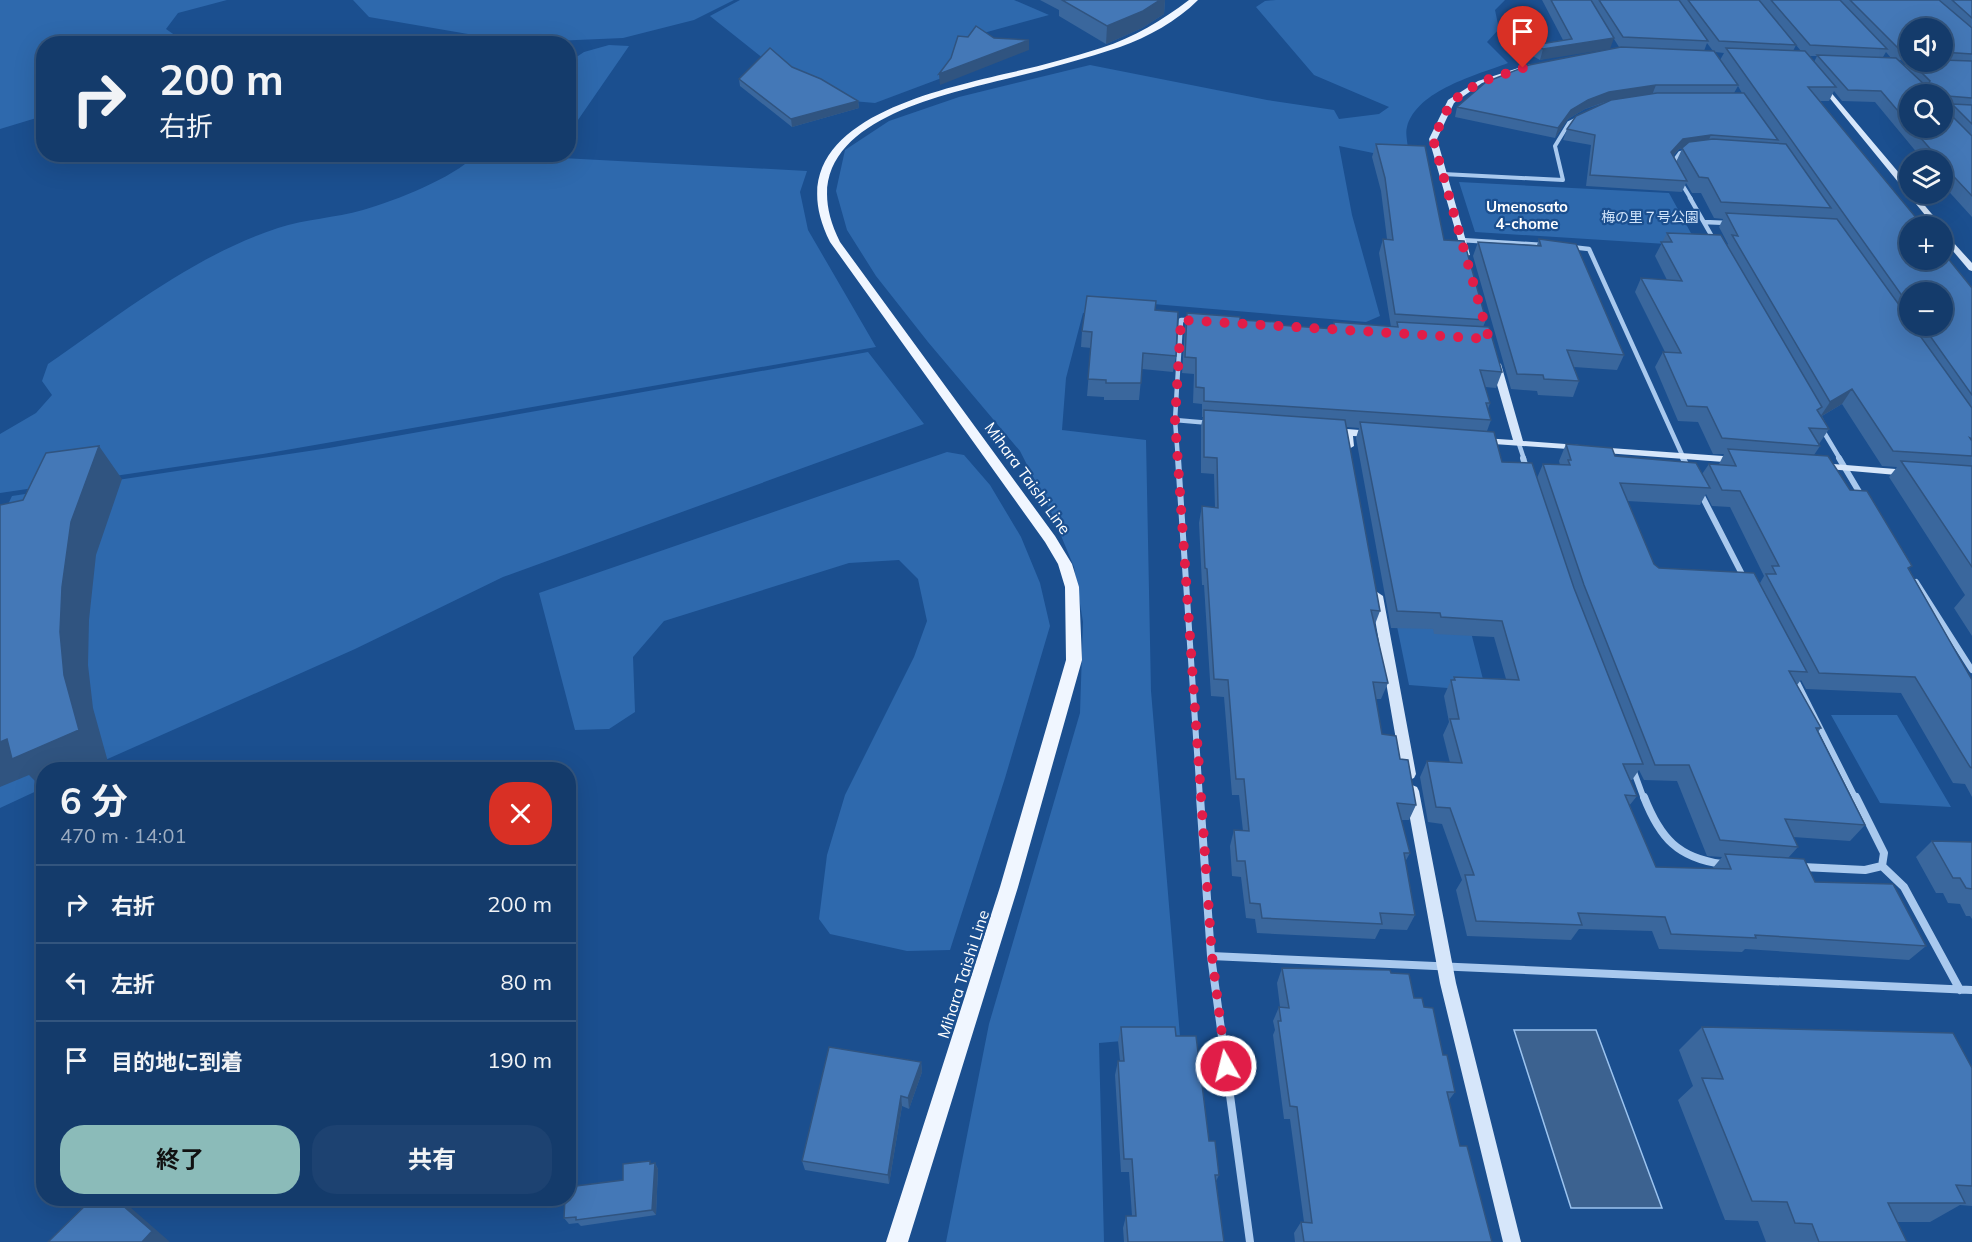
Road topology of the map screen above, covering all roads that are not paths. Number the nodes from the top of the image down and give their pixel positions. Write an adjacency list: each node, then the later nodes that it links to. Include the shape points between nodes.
1 (1194, 0): 50 (main road, Mihara Taishi Line, via 1165,24 1130,40 1028,71 946,90 886,112 853,134 821,180 821,210 835,242 1065,564 1072,587 1075,628 1071,670 1010,887)
2 (1546, 63): 6 (street, via 1480,82 1451,102 1433,139)
3 (1816, 78): 7 (street)
4 (1588, 114): 6 (street, via 1569,123 1555,146 1563,180)
5 (1689, 152): 10 (street, via 1680,153 1670,163)
6 (1443, 174): 12 (street)
7 (1899, 180)
8 (1919, 204): 9 (street)
9 (1930, 216)
10 (1704, 222): 11 (street); 13 (street)
11 (1738, 224)
12 (1461, 240): 15 (street); 17 (street)
13 (1715, 243)
14 (1953, 245): 18 (street)
15 (1554, 246)
16 (1566, 247): 28 (street, via 1589,249)
17 (1467, 262)
18 (1972, 268)
19 (1205, 321): 21 (street, via 1181,320)
20 (1492, 349): 26 (street)
21 (1175, 420): 22 (street); 46 (street)
22 (1221, 423)
23 (1821, 427): 31 (street)
24 (1381, 435): 27 (street, via 1341,432)
25 (1473, 441): 26 (street)
26 (1518, 444): 28 (street); 34 (street)
27 (1351, 456)
28 (1681, 456): 29 (street); 33 (street)
29 (1751, 461)
30 (1809, 466): 31 (street)
31 (1844, 468): 32 (street); 36 (street)
32 (1926, 474)
33 (1692, 477)
34 (1530, 478)
35 (1697, 487): 38 (street)
36 (1863, 498)
37 (1913, 576): 40 (street)
38 (1745, 581)
39 (1375, 584): 47 (street)
40 (1972, 670)
41 (1793, 675): 44 (street, via 1884,852)
42 (1631, 764): 43 (street, via 1655,826 1683,856)
43 (1736, 865)
44 (1882, 866): 45 (street, via 1865,870); 48 (street, via 1904,887)
45 (1795, 867)
46 (1212, 956): 47 (street); 51 (street)
47 (1445, 968): 48 (street); 52 (street)
48 (1960, 990): 49 (street)
49 (1972, 990)
50 (897, 1242)
51 (1250, 1242)
52 (1512, 1242)

